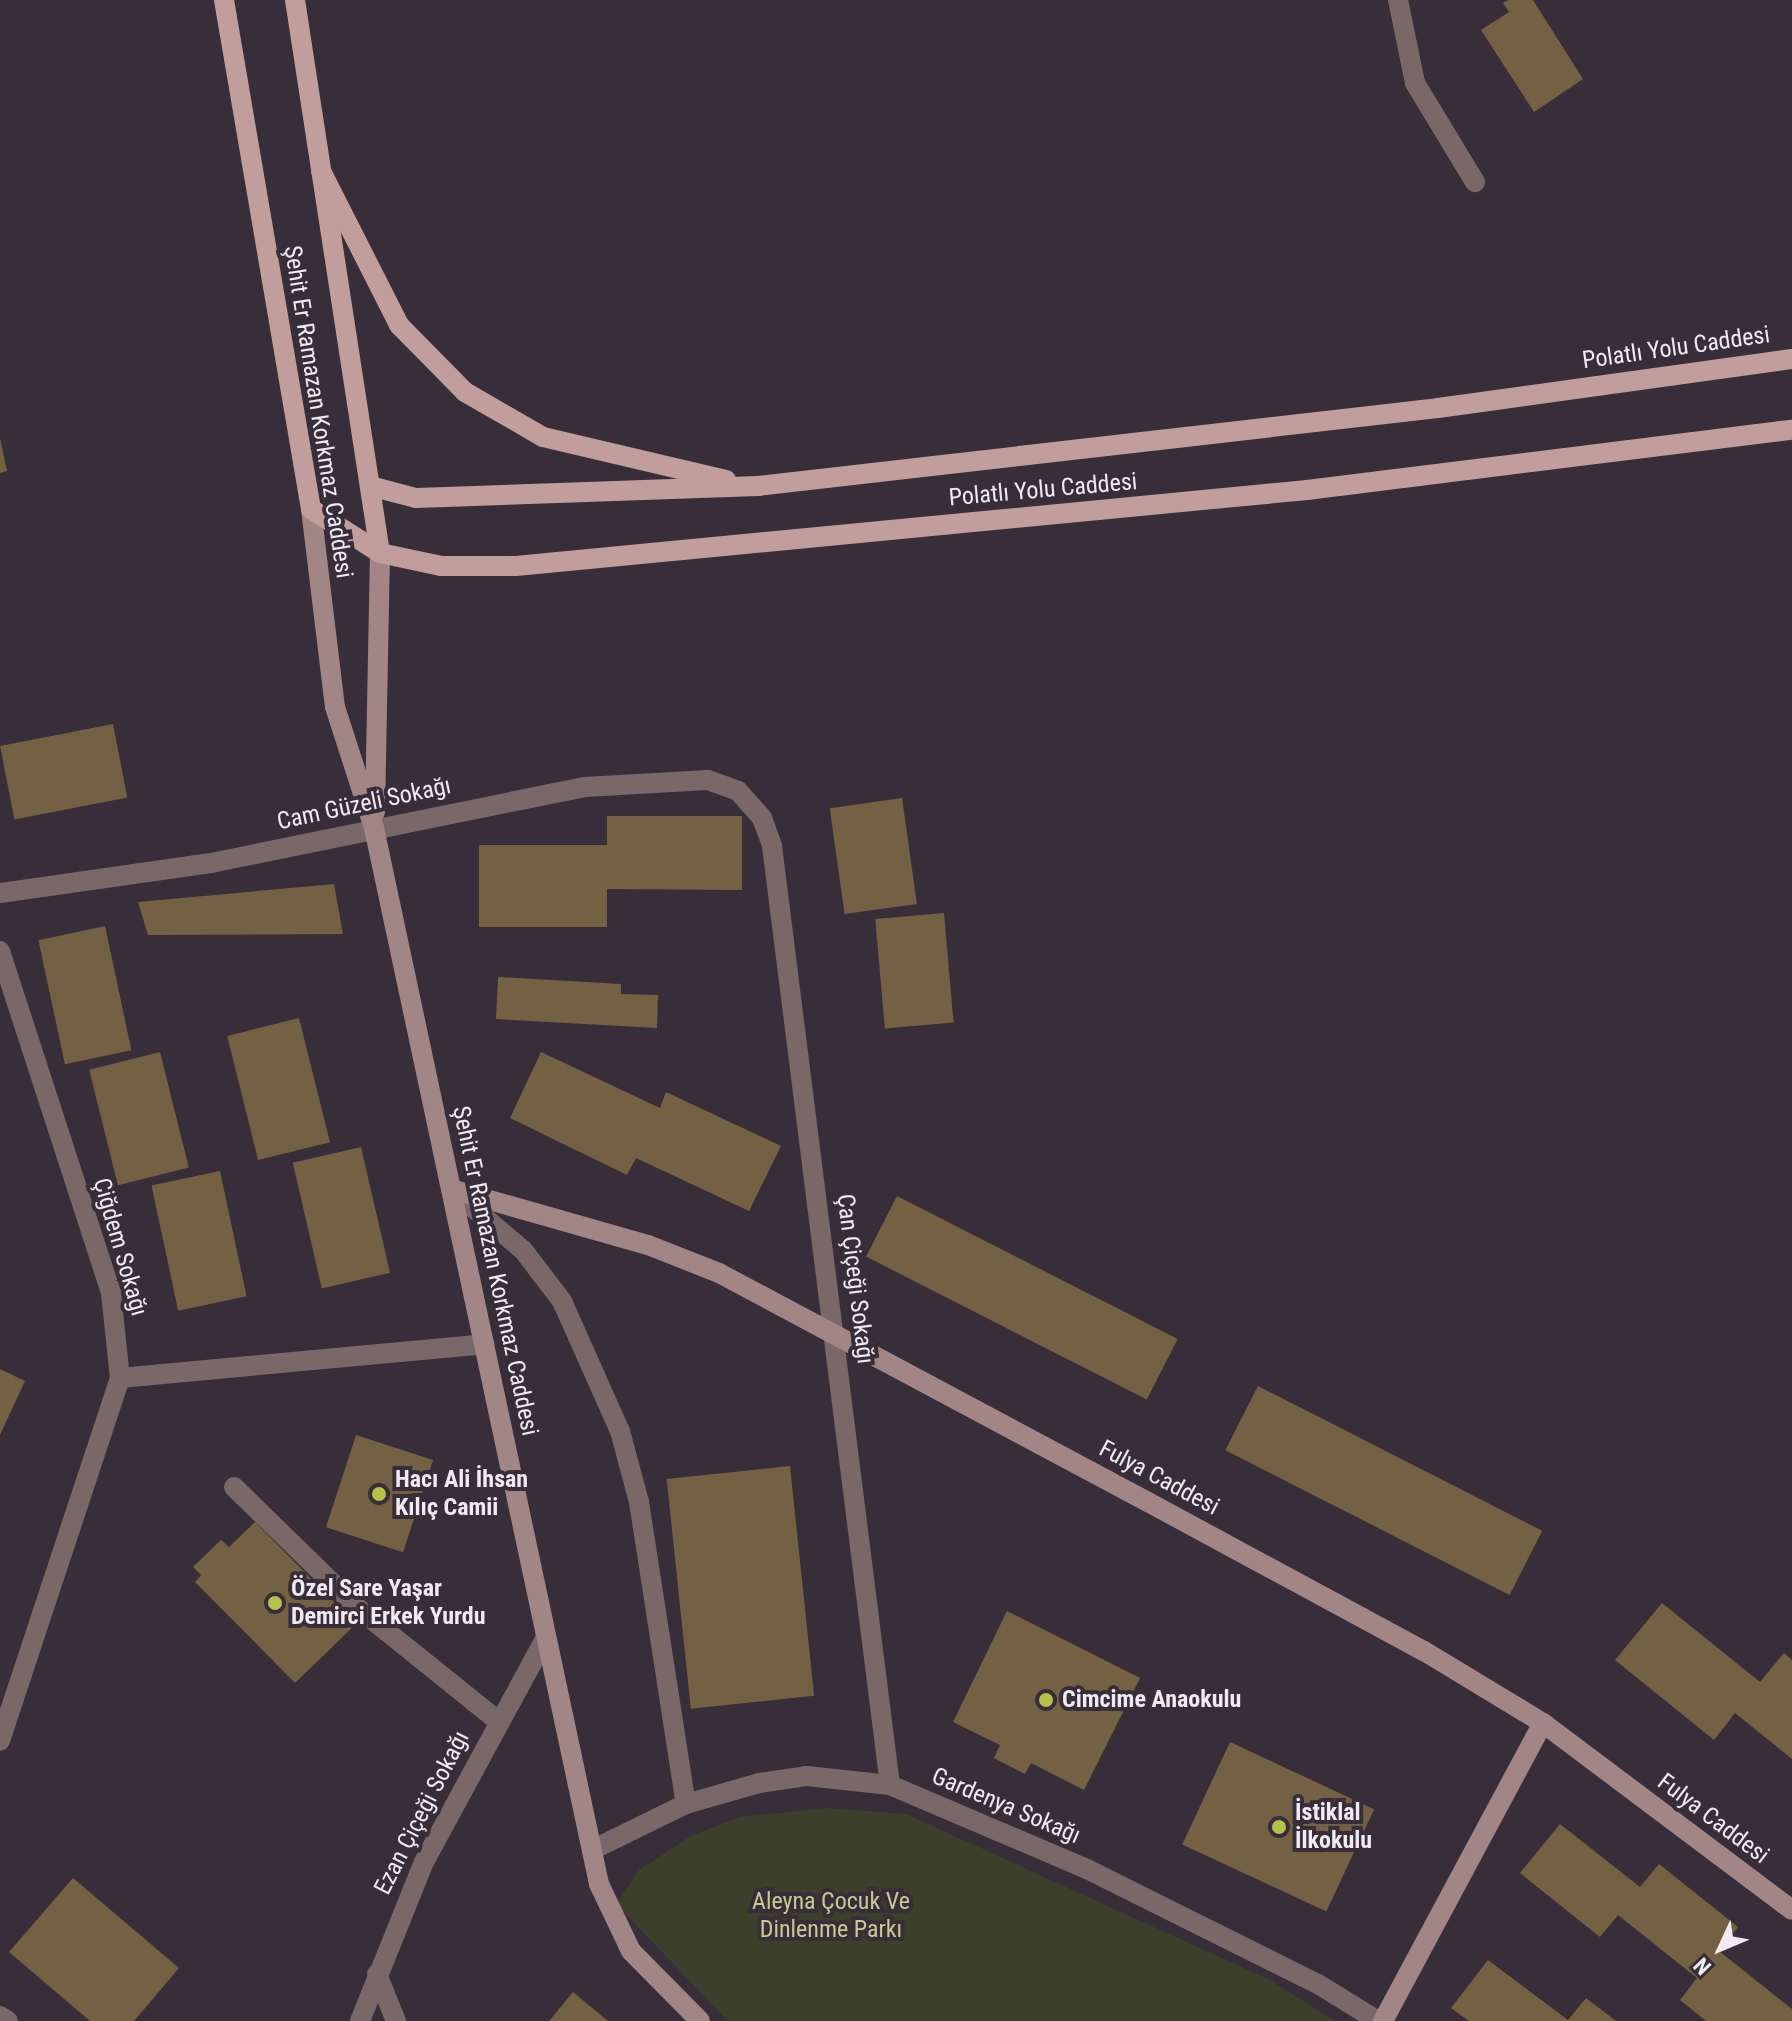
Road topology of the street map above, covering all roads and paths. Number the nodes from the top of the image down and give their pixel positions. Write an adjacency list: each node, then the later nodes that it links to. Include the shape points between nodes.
1 (224, 0): 10 (main road, Şehit Er Ramazan Korkmaz Caddesi)
2 (295, 0): 4 (main road, Şehit Er Ramazan Korkmaz Caddesi)
3 (1398, 0): 5 (street, via 1415,83)
4 (321, 171): 8 (main road, Şehit Er Ramazan Korkmaz Caddesi); 9 (main road, Polatlı Yolu Caddesi, via 399,325 465,392 543,437)
5 (1475, 182)
6 (1792, 359): 9 (main road, Polatlı Yolu Caddesi, via 1438,408)
7 (1792, 430): 11 (main road, Polatlı Yolu Caddesi, via 1380,482 516,566 441,566)
8 (370, 486): 9 (main road, Polatlı Yolu Caddesi, via 416,498); 11 (main road, Şehit Er Ramazan Korkmaz Caddesi)
9 (758, 486)
10 (311, 509): 11 (main road, Polatlı Yolu Caddesi); 13 (street, Şehit Er Ramazan Korkmaz Caddesi, via 335,707)
11 (380, 553): 13 (street, Şehit Er Ramazan Korkmaz Caddesi)
12 (738, 791): 13 (street, Cam Güzeli Sokağı, via 708,780 585,787); 17 (street, Çan Çiçeği Sokağı, via 762,818 772,846)
13 (374, 828): 14 (street, Cam Güzeli Sokağı, via 211,863); 16 (street, Şehit Er Ramazan Korkmaz Caddesi)
14 (0, 893)
15 (0, 951): 19 (street, Çiğdem Sokağı, via 111,1293)
16 (451, 1189): 17 (street, Fulya Caddesi, via 648,1245); 18 (street, Şehit Er Ramazan Korkmaz Caddesi); 26 (street, via 523,1250 562,1301 620,1431 639,1502)
17 (836, 1334): 23 (street, Fulya Caddesi, via 1410,1643); 25 (street, Çan Çiçeği Sokağı)
18 (484, 1344): 19 (street); 21 (street, Şehit Er Ramazan Korkmaz Caddesi)
19 (120, 1378): 24 (street, Çiğdem Sokağı)
20 (234, 1487): 22 (street, via 360,1610)
21 (546, 1637): 22 (street, Ezan Çiçeği Sokağı); 27 (street, Şehit Er Ramazan Korkmaz Caddesi)
22 (498, 1721): 29 (street, Ezan Çiçeği Sokağı, via 424,1862)
23 (1543, 1723): 28 (street, Fulya Caddesi); 35 (street)
24 (0, 1741)
25 (890, 1785): 26 (street, Gardenya Sokağı, via 807,1776); 35 (street, Gardenya Sokağı, via 1087,1869 1318,1984)
26 (686, 1804): 27 (street, Gardenya Sokağı)
27 (592, 1850): 34 (street, Şehit Er Ramazan Korkmaz Caddesi, via 613,1922 631,1951)
28 (1792, 1910)
29 (377, 1974): 32 (street, Ezan Çiçeği Sokağı); 33 (street)
30 (0, 2016): 31 (street)
31 (8, 2021)
32 (360, 2021)
33 (396, 2021)
34 (700, 2021)
35 (1380, 2021)

